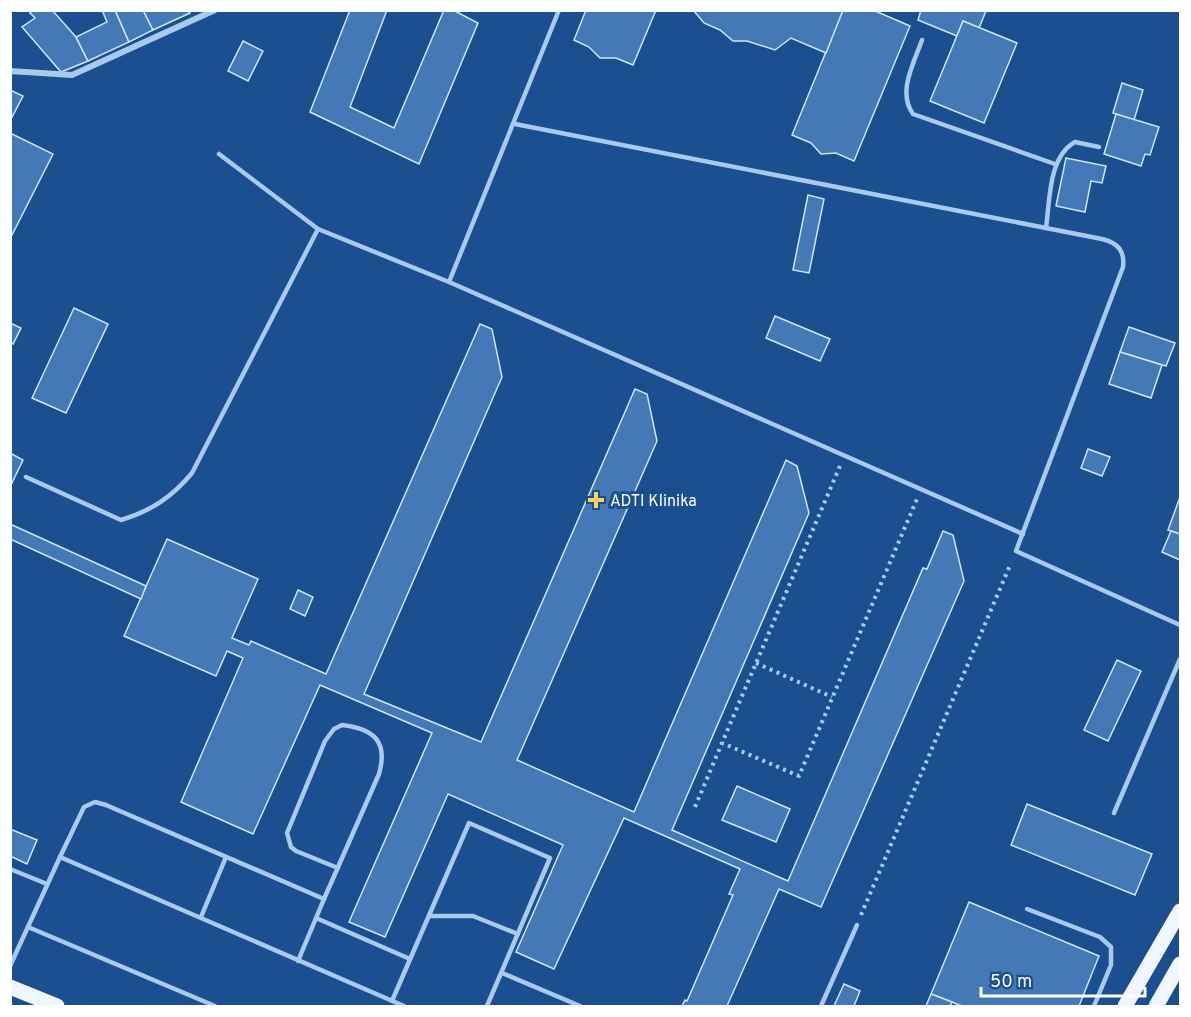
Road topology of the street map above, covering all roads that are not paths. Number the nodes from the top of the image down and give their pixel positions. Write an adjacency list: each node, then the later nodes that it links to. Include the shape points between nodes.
1 (215, 10): 4 (street, via 72,75)
2 (559, 10): 5 (lane)
3 (922, 40): 8 (lane, via 906,92 913,114)
4 (10, 71)
5 (515, 124): 9 (lane); 11 (lane)
6 (1099, 147): 8 (lane, via 1075,142 1068,145)
7 (219, 154): 10 (lane)
8 (1055, 164): 9 (lane)
9 (1046, 228): 13 (lane, via 1110,241 1125,258)
10 (318, 229): 11 (lane); 12 (lane, via 192,472 179,489 140,514 121,520)
11 (449, 282): 13 (lane)
12 (26, 477)
13 (1023, 534): 14 (lane, via 1016,551)
14 (1180, 625)
15 (1180, 659): 16 (lane)
16 (1114, 813)
17 (60, 857): 18 (lane, via 84,807 95,802); 21 (lane); 26 (lane)
18 (226, 857): 22 (lane); 26 (lane)
19 (338, 868): 19 (lane, via 383,760 384,749 369,734 342,725 325,741 287,833 287,840 296,851); 22 (lane)
20 (10, 869): 21 (lane)
21 (47, 884): 29 (lane)
22 (324, 899): 27 (lane)
23 (1027, 909): 44 (lane, via 1100,938 1111,947 1111,965)
24 (1180, 911): 45 (main road)
25 (429, 916): 30 (lane, via 473,916); 30 (lane, via 469,823 550,858); 31 (lane)
26 (201, 917): 32 (lane)
27 (316, 918): 31 (lane); 32 (lane)
28 (857, 925): 43 (lane)
29 (28, 927): 34 (lane); 39 (lane)
30 (518, 934): 35 (lane)
31 (410, 959): 37 (lane)
32 (297, 962): 37 (lane)
33 (1180, 964): 46 (main road)
34 (10, 966)
35 (502, 973): 41 (lane); 42 (lane)
36 (10, 987): 38 (main road)
37 (392, 1001): 40 (lane)
38 (57, 1006)
39 (215, 1006)
40 (405, 1006)
41 (487, 1006)
42 (580, 1006)
43 (821, 1006)
44 (1094, 1006)
45 (1125, 1006)
46 (1156, 1006)

